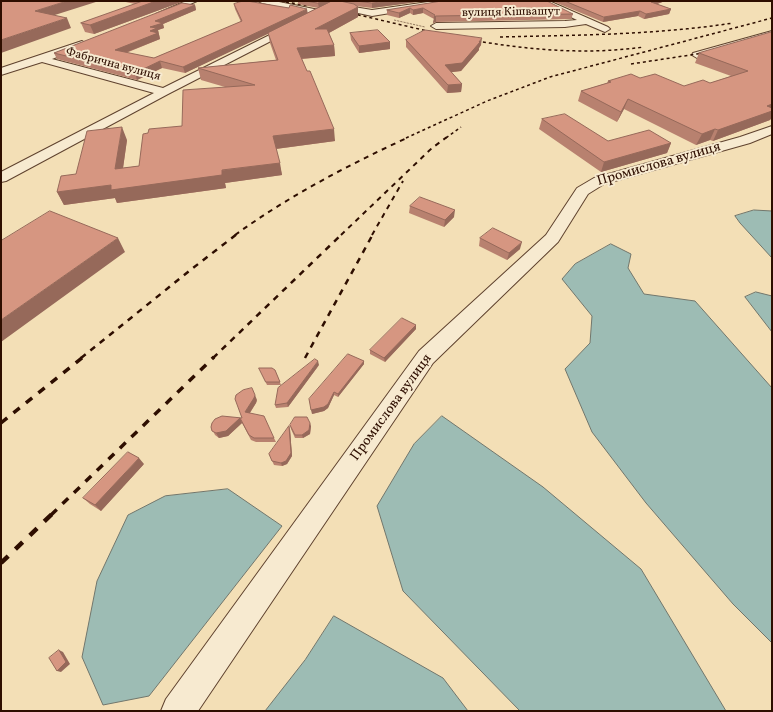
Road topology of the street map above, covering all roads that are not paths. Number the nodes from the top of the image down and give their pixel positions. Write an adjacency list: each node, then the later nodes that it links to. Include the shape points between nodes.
1 (193, 1): 9 (street)
2 (262, 1): 8 (street)
3 (451, 1): 5 (street, via 372,12)
4 (542, 1): 7 (street)
5 (340, 3): 8 (street, Фабрична вулиця)
6 (573, 3): 7 (street)
7 (559, 8): 10 (street)
8 (322, 13): 18 (street, Фабрична вулиця)
9 (153, 16)
10 (587, 21): 11 (street, вулиця Кішвашут, via 565,24); 12 (street)
11 (436, 26)
12 (605, 29)
13 (772, 34): 15 (street)
14 (94, 39): 16 (street, Фабрична вулиця)
15 (697, 54)
16 (42, 59): 17 (street); 18 (street, Фабрична вулиця)
17 (1, 72)
18 (164, 92): 20 (street)
19 (772, 130): 21 (street, Промислова вулиця, via 745,140 598,181 582,191 552,238 426,357)
20 (1, 178)
21 (178, 711)

